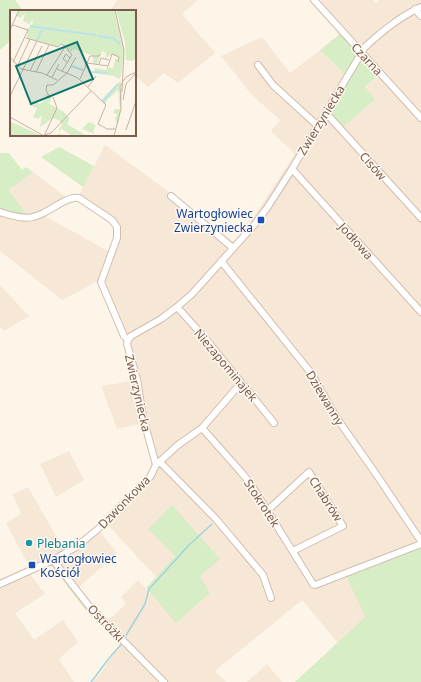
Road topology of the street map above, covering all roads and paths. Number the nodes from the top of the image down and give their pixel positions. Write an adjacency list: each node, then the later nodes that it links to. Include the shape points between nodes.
1 (314, 0): 4 (street, Czarna)
2 (418, 8): 3 (street); 4 (street, Zwierzyniecka, via 375,38)
3 (421, 16)
4 (361, 52): 6 (street, Zwierzyniecka); 7 (street, Czarna)
5 (258, 64): 8 (street, via 273,85)
6 (326, 113): 8 (street, Zwierzyniecka); 12 (street, Cisów)
7 (421, 118)
8 (318, 126): 9 (street, Zwierzyniecka)
9 (292, 169): 13 (street, Zwierzyniecka, via 267,208); 16 (street, Jodłowa)
10 (170, 196): 13 (street)
11 (0, 212): 17 (street, via 21,218 34,218 68,199 78,198 112,220 117,227 117,238 101,282)
12 (421, 218)
13 (233, 248): 14 (street, Zwierzyniecka)
14 (221, 261): 15 (street, Zwierzyniecka); 23 (street, Dziewanny, via 311,373 336,417)
15 (178, 307): 17 (street, Zwierzyniecka); 18 (street, Niezapominajek)
16 (421, 312)
17 (128, 340): 21 (street, Zwierzyniecka, via 143,417)
18 (241, 383): 19 (street, Niezapominajek); 20 (street, Dzwonkowa)
19 (274, 423)
20 (202, 428): 21 (street, Dzwonkowa, via 178,445); 22 (street, Stokrotek, via 242,472)
21 (158, 464): 25 (street, Dzwonkowa, via 150,477 106,523); 27 (street, via 216,519 263,575)
22 (268, 510): 24 (street, Stokrotek); 24 (street, Chabrów, via 308,472 343,526)
23 (421, 543): 24 (street, Stokrotek, via 315,585)
24 (293, 551)
25 (53, 560): 26 (street, Dzwonkowa); 28 (street, Ostróżki, via 89,606)
26 (0, 584)
27 (271, 598)
28 (164, 682)

